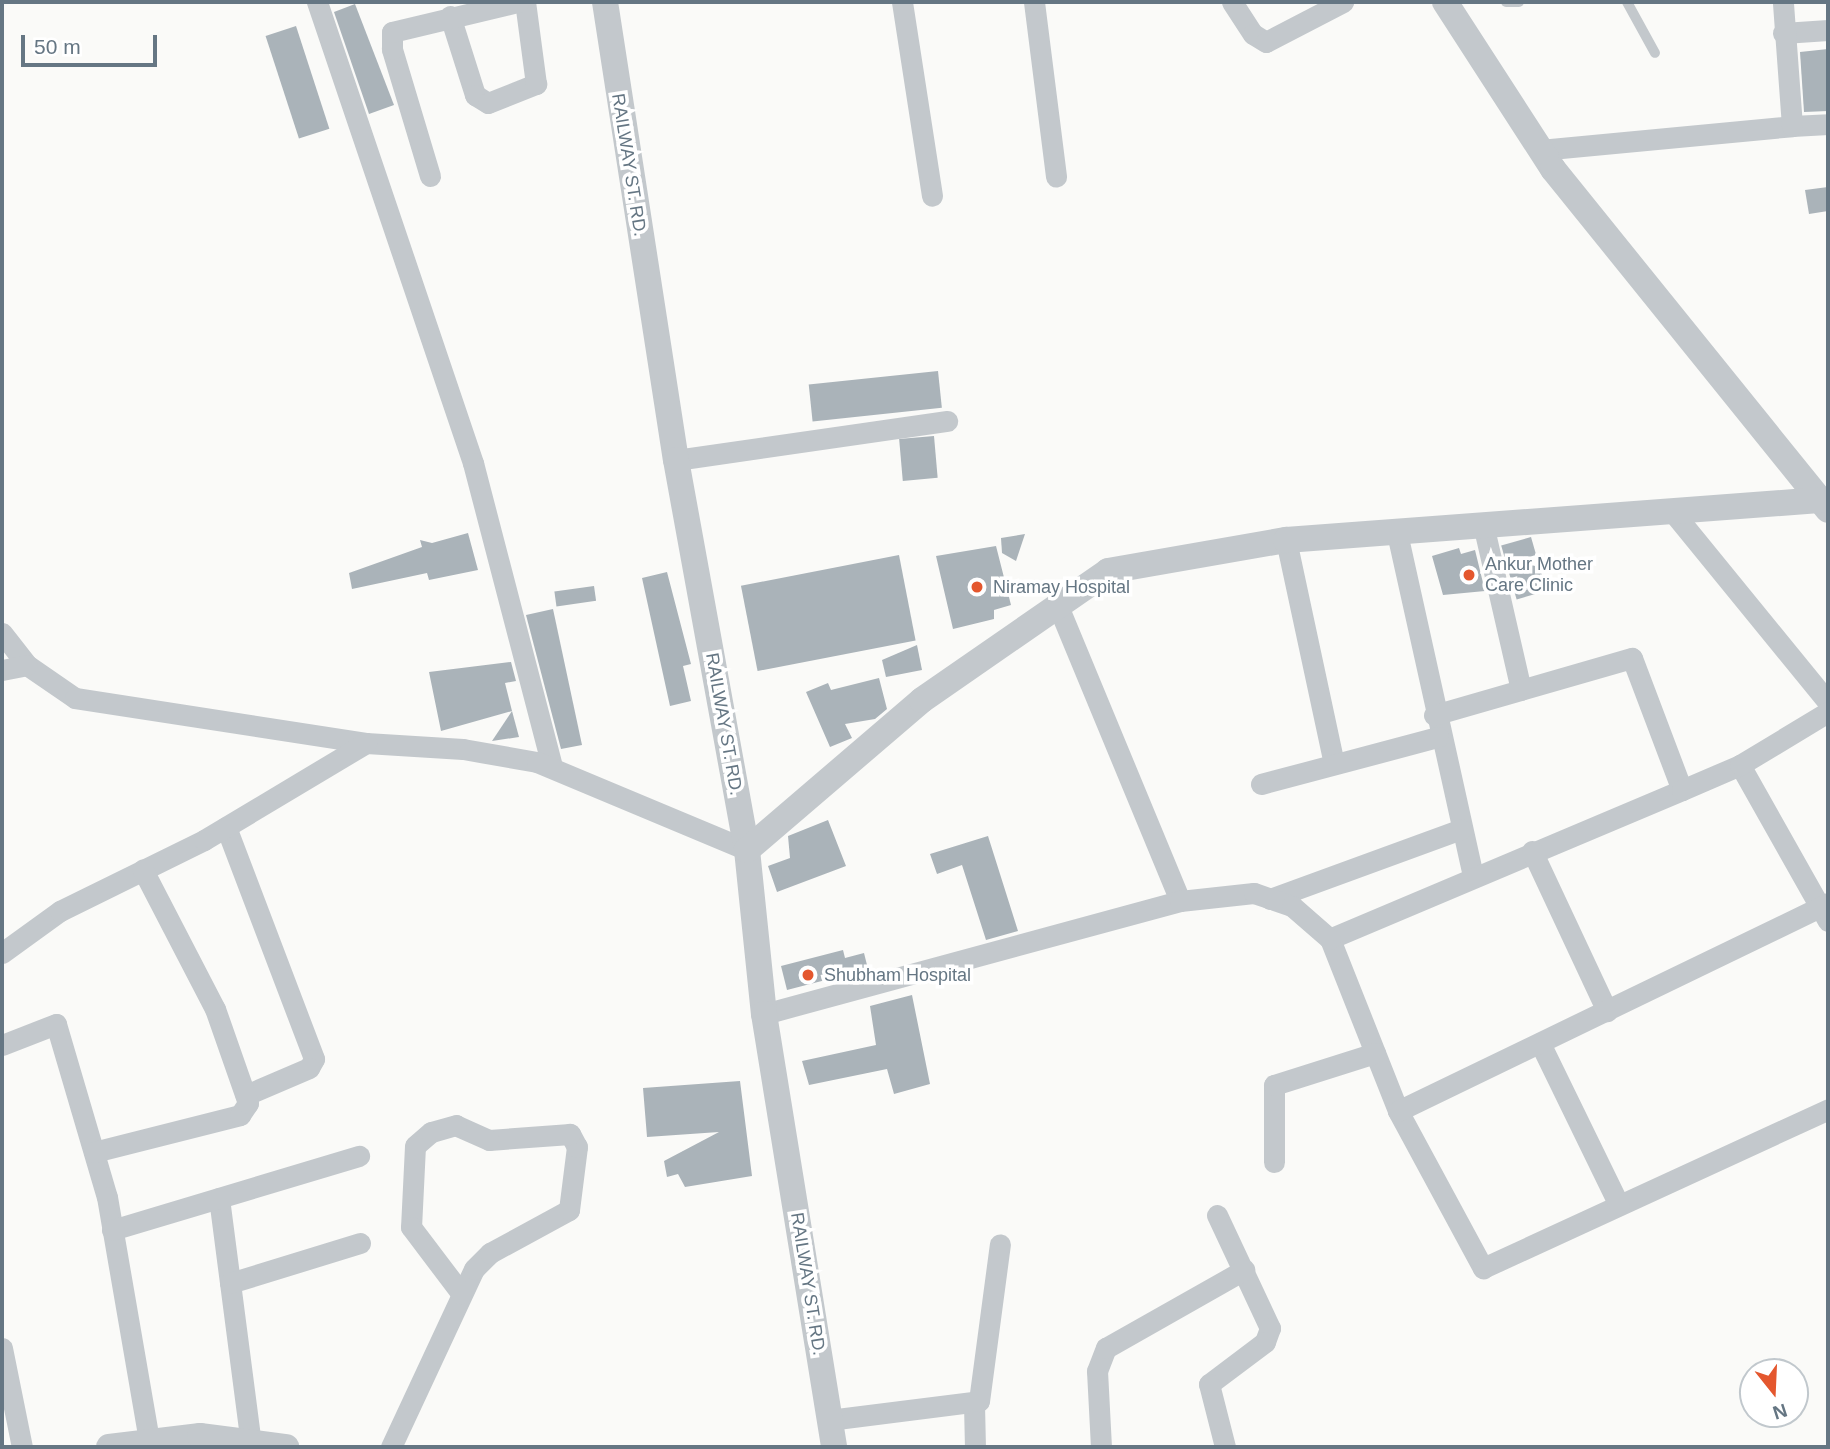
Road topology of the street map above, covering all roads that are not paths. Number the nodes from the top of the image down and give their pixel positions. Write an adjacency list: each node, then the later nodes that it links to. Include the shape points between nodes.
1 (317, 2): 43 (street, via 473,463)
2 (517, 2): 14 (street)
3 (524, 2): 14 (street, via 537,84 488,103 475,95)
4 (606, 2): 25 (street, RAILWAY ST. RD.)
5 (902, 2): 23 (street)
6 (1034, 2): 22 (street)
7 (1232, 2): 8 (street, via 1253,34 1266,42)
8 (1343, 2)
9 (1445, 2): 20 (street)
10 (1506, 2): 11 (lane)
11 (1519, 2)
12 (1627, 2): 17 (lane)
13 (1783, 2): 16 (street)
14 (450, 16): 21 (street, via 399,27 390,37)
15 (1828, 30): 16 (street)
16 (1783, 33): 19 (street)
17 (1655, 52)
18 (1828, 124): 19 (street)
19 (1792, 126): 20 (street)
20 (1540, 150): 26 (street)
21 (430, 176)
22 (1056, 177)
23 (932, 196)
24 (947, 421): 25 (street)
25 (676, 460): 48 (street, RAILWAY ST. RD.)
26 (1824, 505): 27 (street)
27 (1672, 511): 28 (street); 36 (street)
28 (1483, 524): 29 (street); 35 (street)
29 (1397, 533): 30 (street); 38 (street)
30 (1286, 540): 31 (street, via 1108,571); 41 (street)
31 (1058, 606): 48 (street, via 922,700); 53 (street)
32 (2, 633): 33 (street)
33 (27, 665): 34 (street); 40 (street, via 75,698)
34 (2, 670)
35 (1521, 690): 38 (street); 45 (street, via 1632,658)
36 (1828, 702)
37 (1828, 712): 42 (street)
38 (1433, 715): 39 (street)
39 (1438, 737): 41 (street); 47 (street)
40 (366, 743): 43 (street, via 463,749); 46 (street)
41 (1334, 764): 44 (street)
42 (1740, 765): 45 (street); 54 (street)
43 (552, 767): 48 (street)
44 (1261, 784)
45 (1682, 790): 49 (street)
46 (226, 827): 50 (street); 62 (street, via 314,1059 309,1068)
47 (1461, 829): 51 (street); 52 (street)
48 (747, 850): 58 (street, RAILWAY ST. RD.)
49 (1532, 851): 51 (street); 57 (street)
50 (143, 870): 56 (street, via 60,911); 62 (street, via 215,1009)
51 (1473, 877): 55 (street)
52 (1270, 899): 53 (street, via 1254,893); 55 (street, via 1292,906)
53 (1180, 901): 58 (street)
54 (1826, 910): 57 (street)
55 (1330, 939): 61 (street)
56 (2, 953)
57 (1607, 1011): 59 (street)
58 (764, 1013): 79 (street, RAILWAY ST. RD.)
59 (1540, 1043): 64 (street); 69 (street)
60 (2, 1045): 65 (street, via 56,1024)
61 (1375, 1053): 64 (street); 67 (street, via 1275,1085)
62 (246, 1095): 65 (street, via 246,1110 240,1115)
63 (1828, 1109): 69 (street)
64 (1398, 1111): 69 (street, via 1483,1268)
65 (94, 1152): 71 (street)
66 (359, 1156): 68 (street)
67 (1274, 1162)
68 (219, 1198): 71 (street); 75 (street)
69 (1619, 1205)
70 (1217, 1215): 74 (street)
71 (112, 1230): 81 (street)
72 (360, 1243): 75 (street)
73 (1000, 1244): 78 (street, via 981,1399)
74 (1244, 1270): 88 (street, via 1106,1348 1097,1371); 89 (street, via 1270,1328 1265,1342 1209,1384)
75 (230, 1283): 80 (street)
76 (461, 1293): 76 (street, via 491,1253 569,1210 577,1147 570,1133 489,1140 456,1125 431,1132 415,1146 411,1227); 85 (street)
77 (2, 1348): 82 (street)
78 (974, 1404): 79 (street); 87 (street)
79 (829, 1420): 86 (street, RAILWAY ST. RD.)
80 (250, 1438): 81 (street); 84 (street)
81 (149, 1440): 83 (street)
82 (22, 1447)
83 (109, 1447)
84 (286, 1447)
85 (391, 1447)
86 (834, 1447)
87 (975, 1447)
88 (1101, 1447)
89 (1225, 1447)

